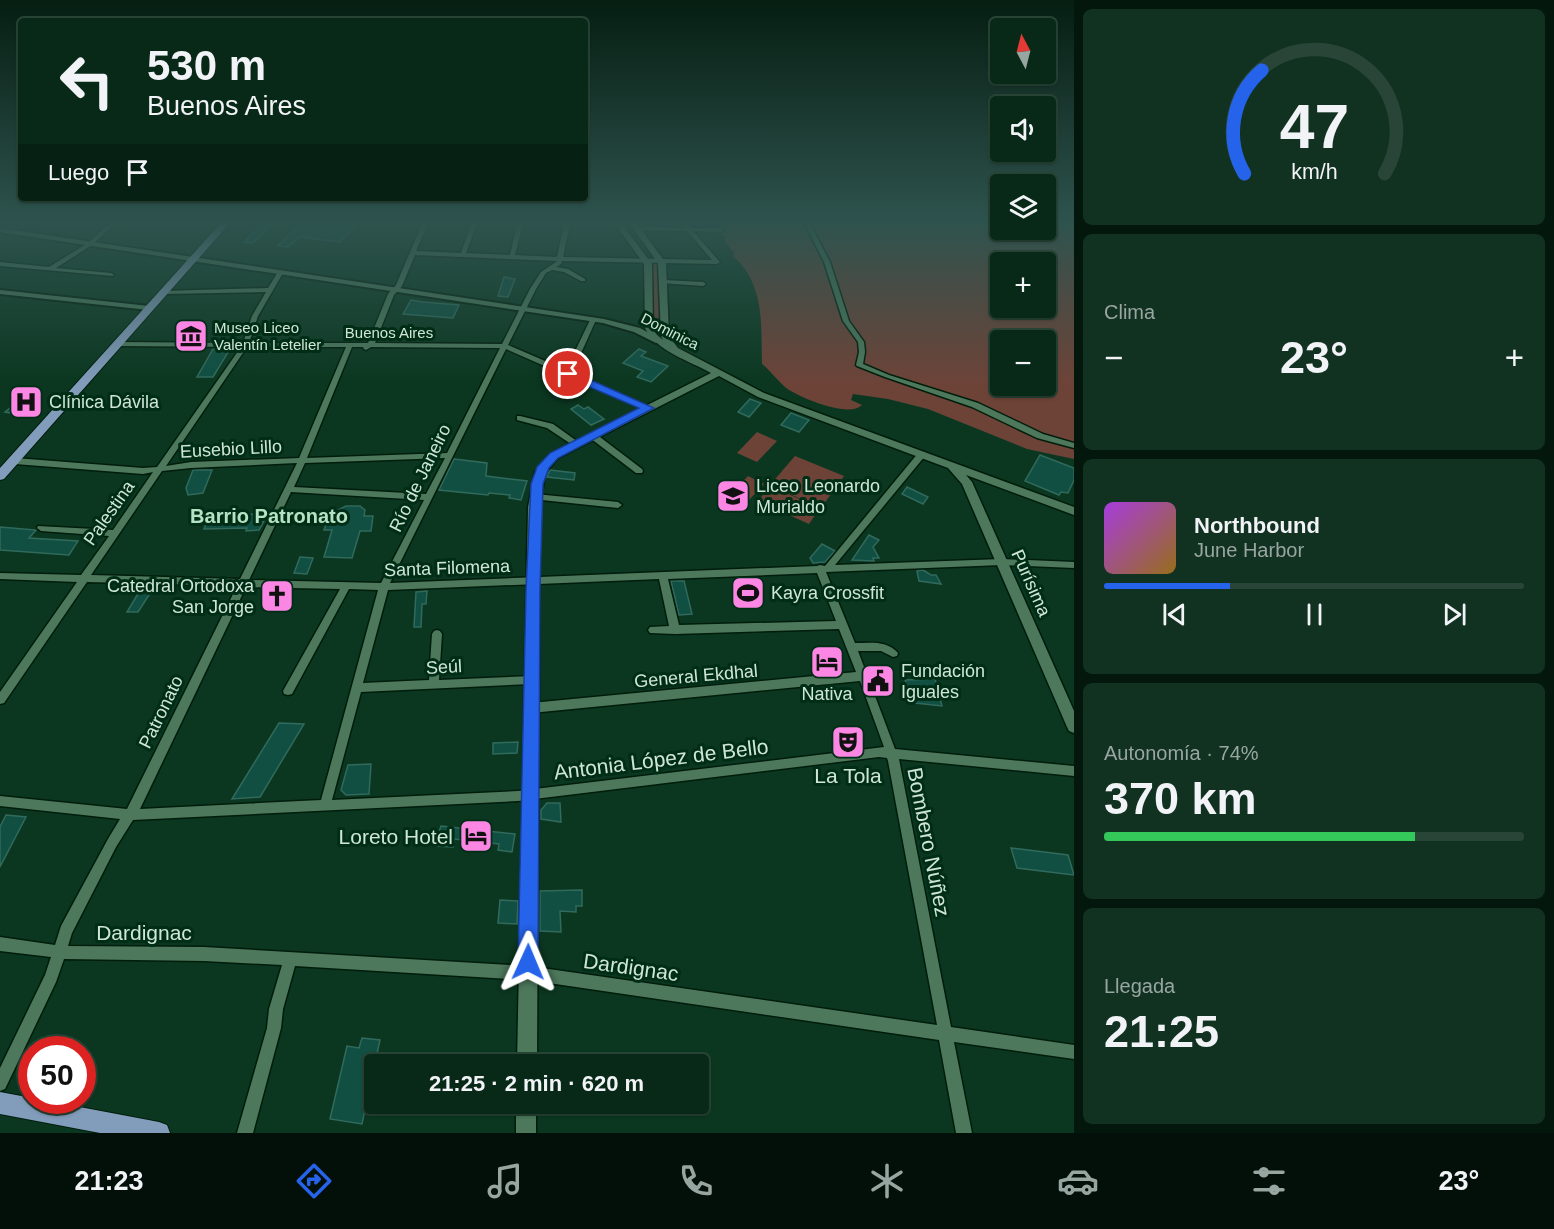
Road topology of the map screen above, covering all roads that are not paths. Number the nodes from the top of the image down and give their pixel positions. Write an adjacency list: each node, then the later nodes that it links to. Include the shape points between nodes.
1 (178, 277): 16 (main road)
2 (278, 277): 13 (street, Palestina)
3 (306, 277): 14 (street, Dominica)
4 (401, 277): 14 (street)
5 (541, 277): 18 (street, Río de Janeiro)
6 (578, 277): 10 (street)
7 (648, 277): 22 (main road)
8 (663, 277): 11 (main road)
9 (832, 277): 36 (street, via 846,321 861,342 859,365 975,405 1040,436)
10 (583, 280)
11 (663, 282): 12 (street); 20 (main road)
12 (704, 284)
13 (270, 290): 16 (street); 25 (street, Palestina)
14 (395, 290): 18 (street, Dominica); 26 (street)
15 (0, 292): 17 (street)
16 (164, 292): 17 (main road)
17 (149, 308): 24 (main road)
18 (523, 309): 19 (street, Dominica); 27 (street, Río de Janeiro)
19 (593, 320): 21 (street, Dominica); 31 (street)
20 (665, 326): 22 (main road); 29 (main road, via 667,340)
21 (641, 332): 22 (main road); 23 (street, Dominica)
22 (651, 333): 23 (main road)
23 (659, 341): 29 (main road, Dominica)
24 (117, 344): 25 (street, Buenos Aires); 39 (main road)
25 (244, 345): 28 (street, Buenos Aires); 42 (street, Palestina)
26 (370, 346): 27 (street, Buenos Aires); 28 (street)
27 (504, 346): 31 (street, Buenos Aires); 38 (street, Río de Janeiro)
28 (349, 349): 40 (street, Patronato)
29 (676, 350): 30 (main road, Dominica)
30 (718, 373): 32 (main road); 37 (main road, Dominica, via 771,399)
31 (568, 374): 32 (street, Buenos Aires)
32 (648, 408): 34 (main road)
33 (520, 418): 35 (street, via 550,426)
34 (593, 436): 35 (main road); 43 (street)
35 (577, 444): 49 (main road, via 547,462 538,478)
36 (1074, 446)
37 (922, 454): 41 (main road, Dominica); 56 (street)
38 (450, 455): 40 (street, Eusebio Lillo); 48 (street, Río de Janeiro)
39 (15, 461): 42 (street, Eusebio Lillo, via 124,471); 44 (main road)
40 (302, 461): 42 (street, Eusebio Lillo); 47 (street, Patronato)
41 (943, 462): 45 (main road, Dominica); 46 (main road, Purísima)
42 (160, 469): 53 (street, Palestina)
43 (639, 471)
44 (0, 476)
45 (982, 476): 46 (main road, via 970,476); 51 (main road, Dominica)
46 (967, 482): 54 (main road, Purísima)
47 (289, 489): 48 (street); 61 (street, Patronato)
48 (429, 497): 63 (street, Río de Janeiro)
49 (535, 497): 50 (street); 60 (main road)
50 (618, 505)
51 (1072, 512)
52 (41, 528): 53 (street)
53 (116, 533): 59 (street, Palestina)
54 (1002, 562): 55 (street, Santa Filomena); 56 (street, Santa Filomena); 77 (main road, Purísima)
55 (1074, 566)
56 (824, 568): 58 (street, Santa Filomena); 64 (street, Bombero Núñez)
57 (0, 576): 59 (street, Santa Filomena)
58 (663, 576): 60 (street, Santa Filomena); 66 (street)
59 (84, 578): 61 (street, Santa Filomena); 75 (street, Palestina)
60 (533, 582): 63 (street, Santa Filomena); 71 (main road)
61 (242, 583): 62 (street, Santa Filomena); 83 (street, Patronato)
62 (346, 586): 63 (street, Santa Filomena); 74 (street)
63 (384, 586): 73 (street, Río de Janeiro)
64 (843, 624): 66 (street); 68 (street, Bombero Núñez)
65 (653, 630): 66 (street)
66 (675, 630)
67 (437, 634): 72 (street)
68 (852, 647): 69 (street, via 882,647); 70 (street, Bombero Núñez)
69 (893, 653)
70 (863, 676): 76 (street, General Ekdhal); 78 (street, Bombero Núñez)
71 (532, 680): 72 (street, Seúl); 76 (main road)
72 (434, 684): 73 (street, Seúl)
73 (357, 688): 82 (street, Río de Janeiro)
74 (288, 691)
75 (0, 700)
76 (531, 708): 80 (main road)
77 (1074, 727)
78 (891, 751): 79 (street, Antonia López de Bello); 80 (street, Antonia López de Bello); 88 (street, Bombero Núñez)
79 (1074, 771)
80 (530, 795): 82 (street, Antonia López de Bello); 87 (main road)
81 (0, 801): 83 (street, Antonia López de Bello)
82 (325, 806): 83 (street, Antonia López de Bello)
83 (130, 815): 85 (street, Patronato, via 90,884)
84 (0, 944): 85 (street, Dardignac)
85 (59, 952): 86 (street, Dardignac); 91 (street, Patronato)
86 (290, 959): 87 (street, Dardignac); 95 (street)
87 (528, 973): 88 (street, Dardignac); 90 (main road)
88 (945, 1034): 89 (street, Dardignac); 97 (street, Bombero Núñez)
89 (1074, 1052)
90 (527, 1054)
91 (0, 1084)
92 (0, 1103): 94 (main road)
93 (526, 1114): 96 (main road)
94 (159, 1133)
95 (244, 1133)
96 (526, 1133)
97 (964, 1133)

